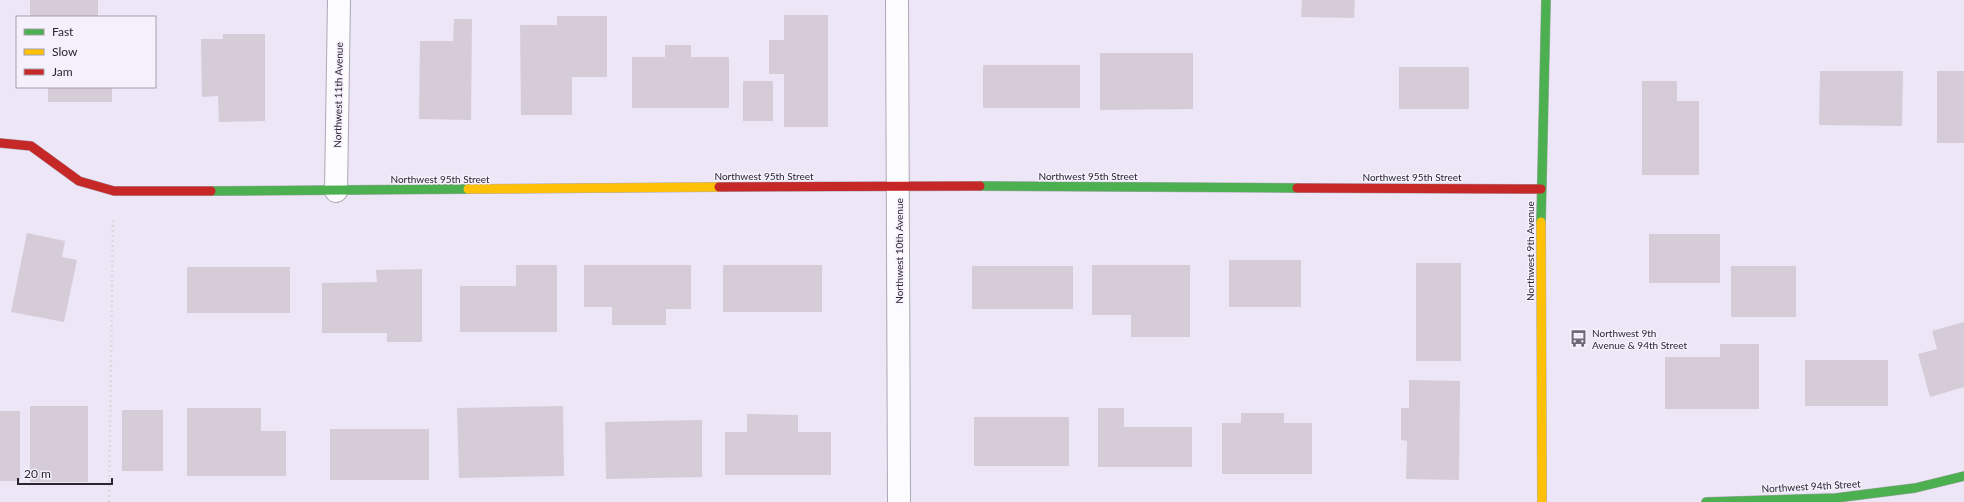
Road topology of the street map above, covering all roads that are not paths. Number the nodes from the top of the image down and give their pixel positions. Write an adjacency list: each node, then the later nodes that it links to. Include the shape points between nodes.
1 (339, 0): 7 (street, Northwest 11th Avenue)
2 (897, 0): 5 (street, Northwest 10th Avenue)
3 (1546, 0): 6 (street, Northwest 9th Avenue)
4 (0, 143): 7 (street, Northwest 95th Street, via 31,146 79,181 114,191)
5 (898, 186): 6 (street, Northwest 95th Street); 7 (street, Northwest 95th Street); 9 (street, Northwest 10th Avenue)
6 (1541, 189): 10 (street, Northwest 9th Avenue)
7 (336, 191)
8 (1964, 476): 11 (street, Northwest 94th Street, via 1915,488 1836,498)
9 (899, 502)
10 (1542, 502)
11 (1706, 502)

